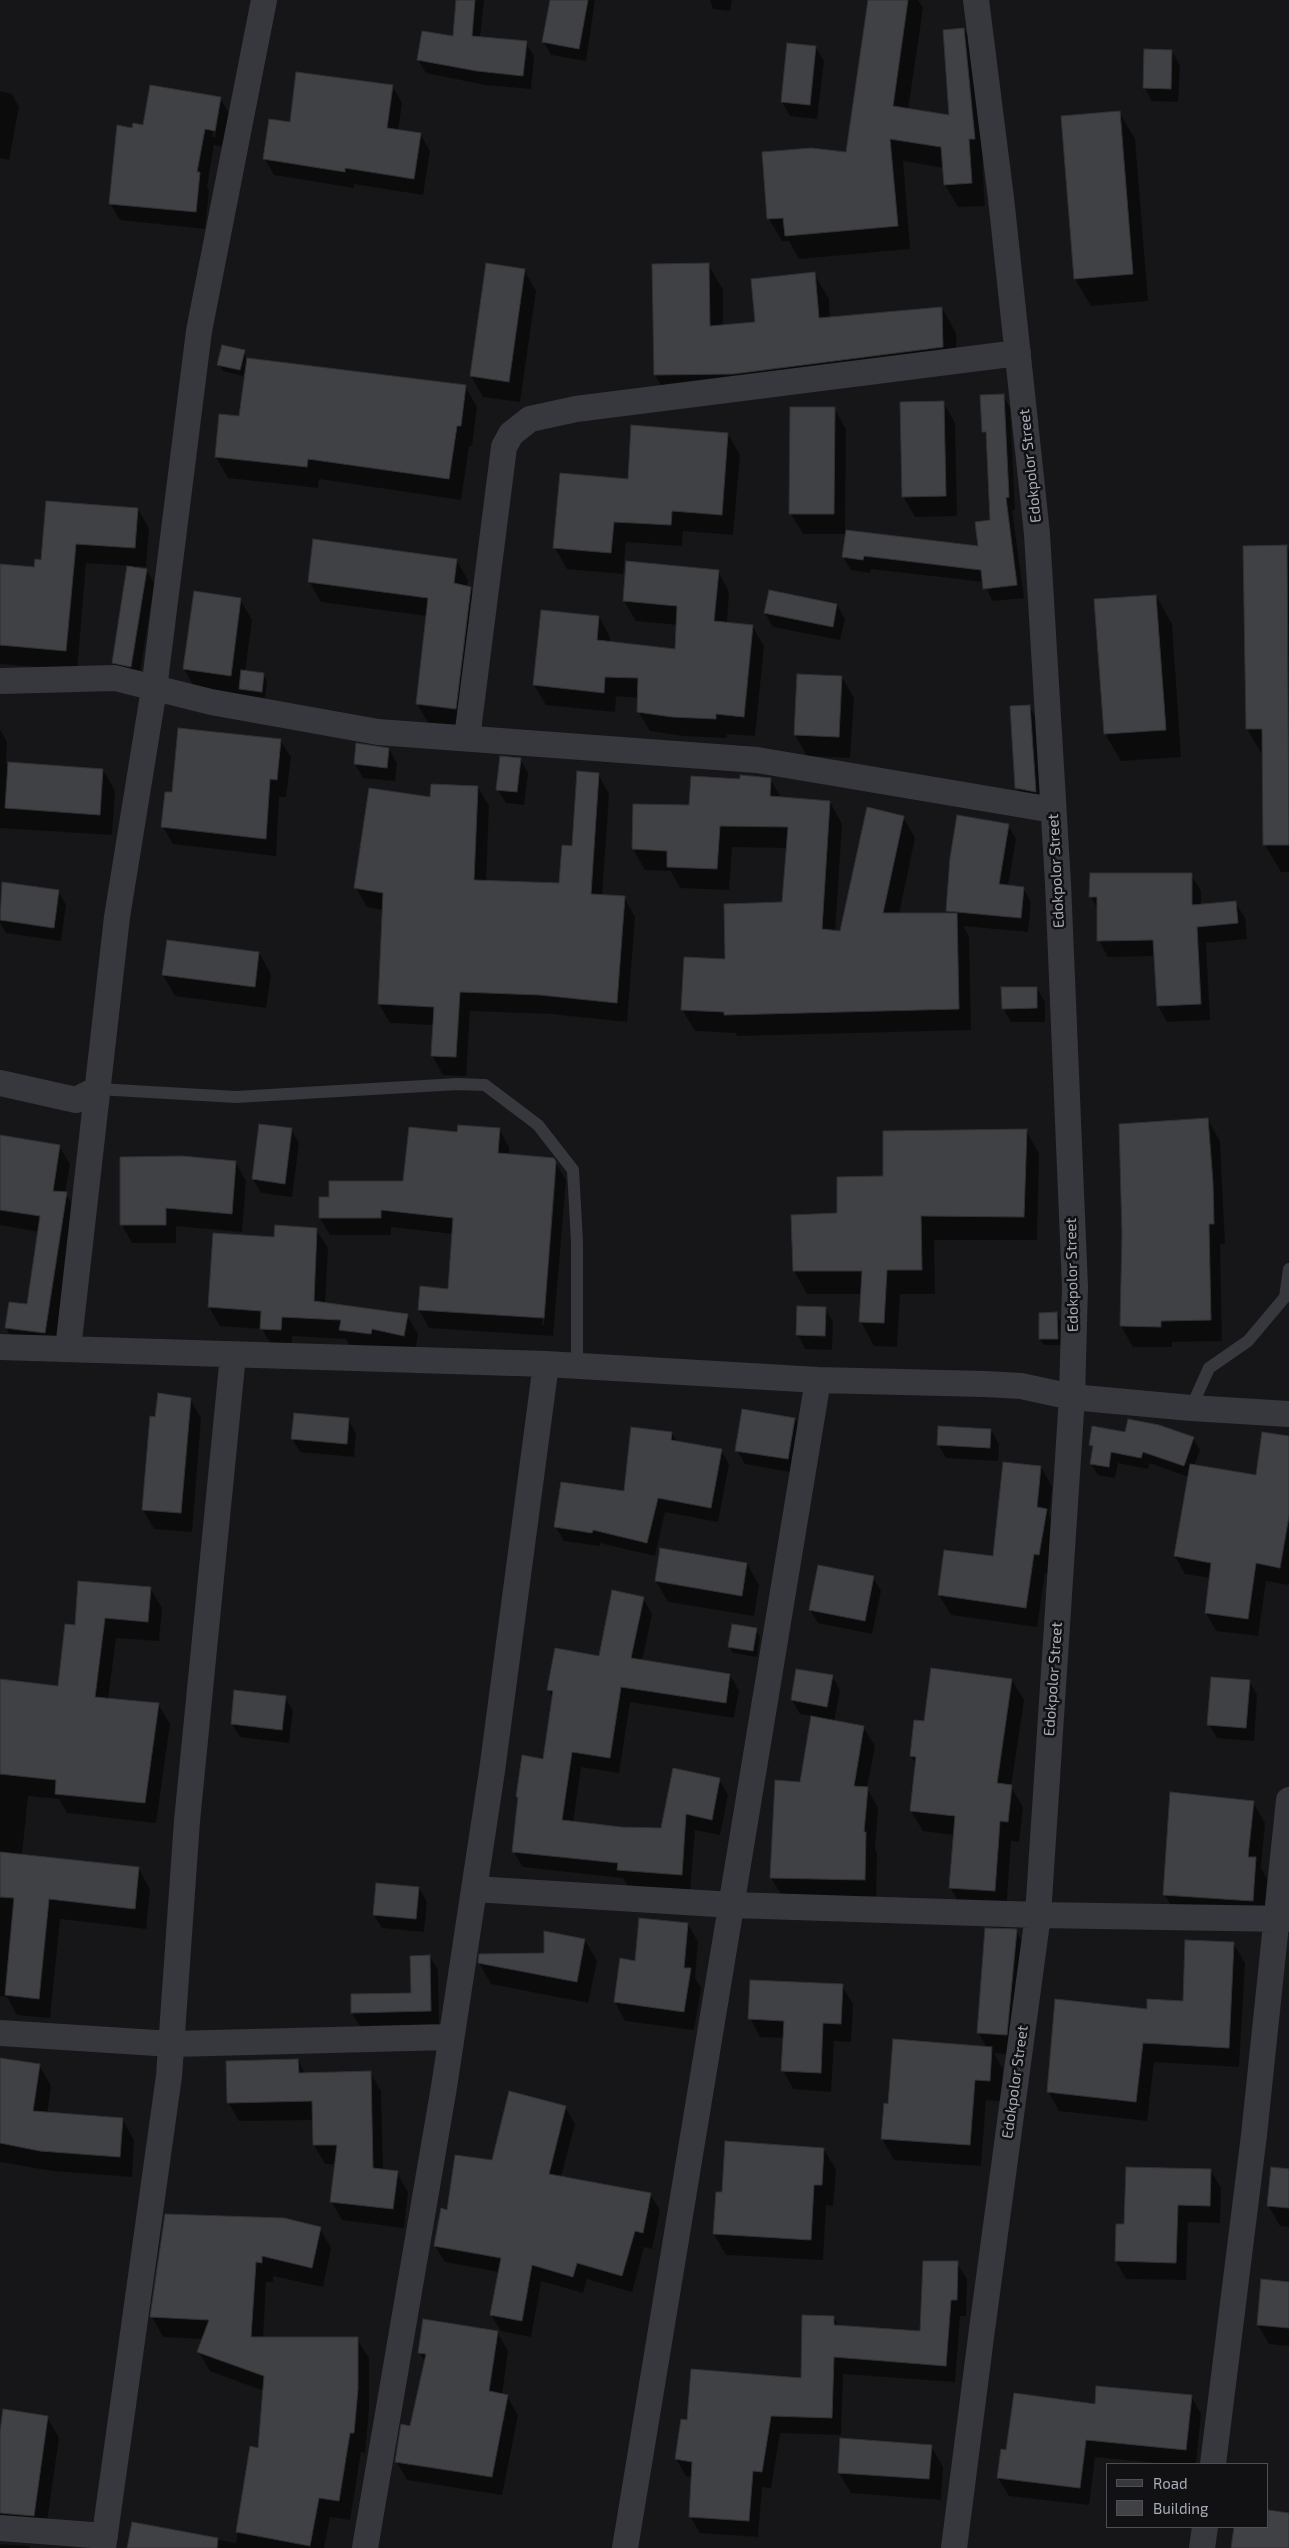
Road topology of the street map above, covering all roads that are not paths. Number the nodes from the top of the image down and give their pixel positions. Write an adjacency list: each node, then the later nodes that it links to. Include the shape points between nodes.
1 (264, 0): 5 (street, via 199,331)
2 (976, 0): 3 (street, Edokpolor Street)
3 (1018, 353): 6 (street, via 576,409 530,419 512,434 503,456); 7 (street, Edokpolor Street, via 1038,534)
4 (0, 681): 5 (street, via 115,678)
5 (154, 689): 6 (street, via 378,732); 9 (street, via 117,917)
6 (467, 738): 7 (street, via 757,760)
7 (1053, 810): 17 (street, Edokpolor Street, via 1075,1287)
8 (0, 1083): 9 (street, via 76,1100)
9 (98, 1088): 12 (street); 15 (lane, via 236,1097 484,1085 538,1125 573,1170 578,1242)
10 (1289, 1270): 18 (lane, via 1285,1297 1248,1341 1209,1368)
11 (0, 1347): 12 (street)
12 (68, 1348): 13 (street)
13 (233, 1354): 14 (street); 27 (street, via 186,1821)
14 (546, 1364): 15 (street); 21 (street)
15 (578, 1366): 16 (street)
16 (818, 1380): 17 (street, via 1012,1386); 22 (street)
17 (1072, 1397): 18 (street); 23 (street, Edokpolor Street)
18 (1191, 1408): 19 (street)
19 (1289, 1414)
20 (1289, 1800): 24 (street)
21 (474, 1889): 22 (street); 26 (street)
22 (733, 1905): 23 (street); 33 (street)
23 (1038, 1915): 24 (street); 34 (street, Edokpolor Street)
24 (1283, 1918): 28 (street)
25 (0, 2033): 27 (street)
26 (451, 2037): 27 (street); 32 (street)
27 (172, 2044): 31 (street)
28 (1213, 2463)
29 (0, 2528): 31 (street)
30 (1205, 2528): 35 (street)
31 (104, 2542)
32 (365, 2548)
33 (625, 2548)
34 (954, 2548)
35 (1202, 2548)

